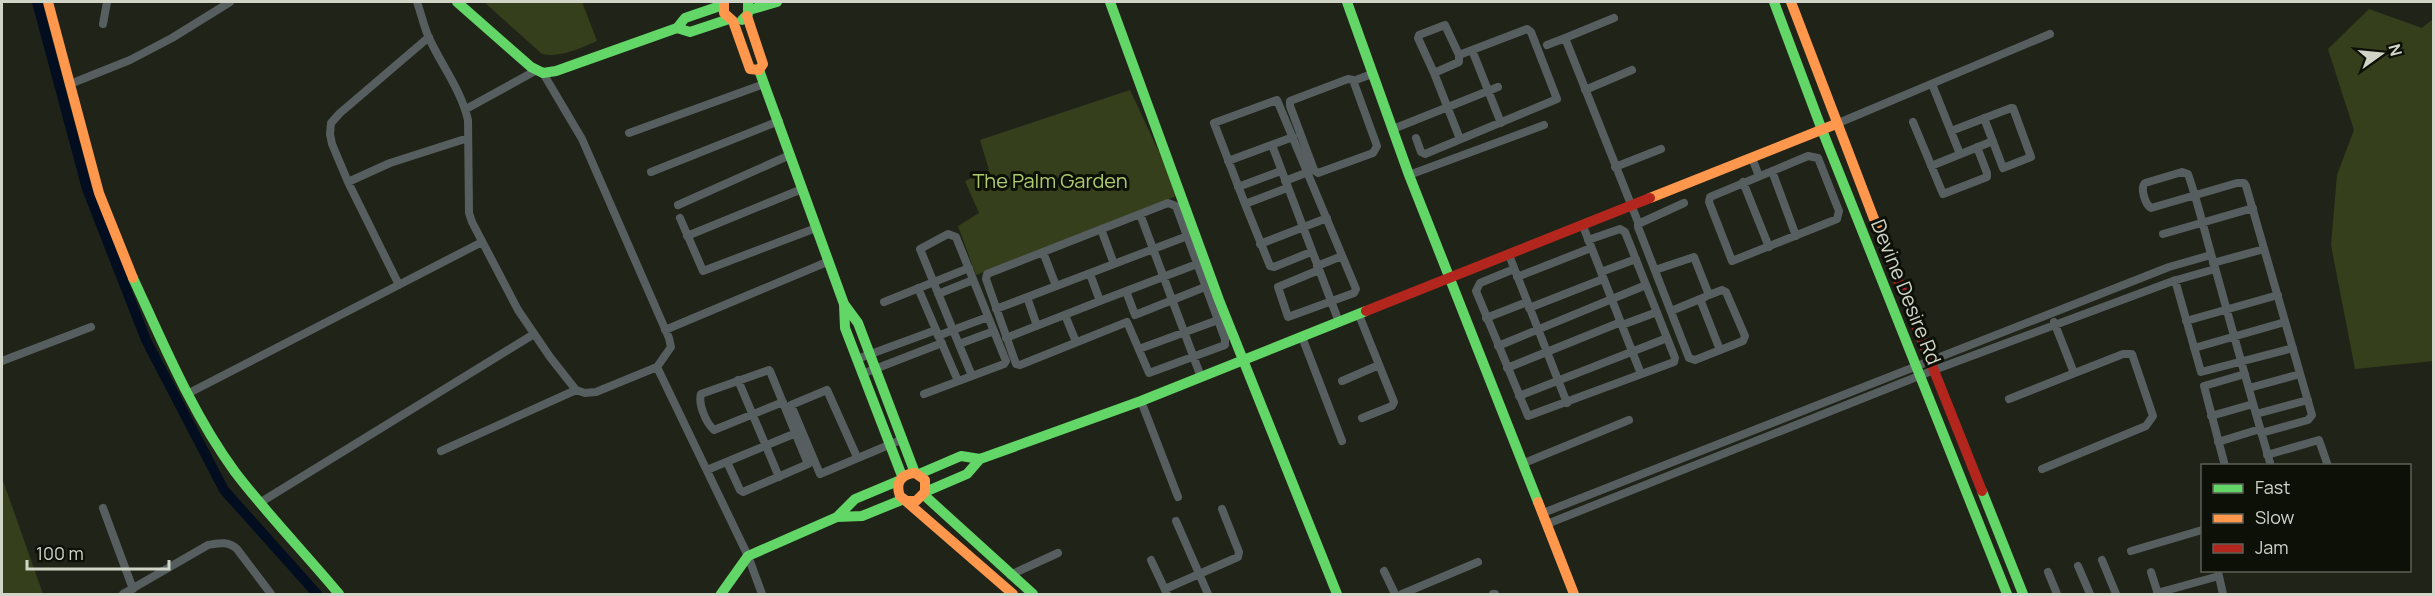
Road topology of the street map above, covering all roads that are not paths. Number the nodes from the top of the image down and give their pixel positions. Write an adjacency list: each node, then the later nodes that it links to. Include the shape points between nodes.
1 (48, 2): 29 (street)
2 (107, 2): 15 (street)
3 (230, 2): 29 (street, via 172,38)
4 (417, 2): 18 (street)
5 (457, 2): 25 (street)
6 (777, 2): 12 (street)
7 (1110, 2): 88 (street)
8 (1347, 2): 27 (street)
9 (1774, 2): 44 (street, Devine Desire Rd)
10 (1791, 2): 41 (street, Devine Desire Rd)
11 (724, 3): 14 (street, via 724,13); 16 (street, via 685,18)
12 (748, 9): 14 (street, via 740,21); 23 (street, via 763,64)
13 (1614, 18): 19 (street)
14 (731, 20): 16 (street, via 690,32); 23 (street, via 750,69)
15 (103, 24)
16 (677, 28): 25 (street, via 556,71)
17 (2050, 34): 31 (street)
18 (429, 37): 36 (street); 68 (street, via 331,123 332,144)
19 (1564, 38): 20 (street); 33 (street)
20 (1547, 45)
21 (1472, 50): 22 (street); 34 (street); 40 (street, via 1529,30 1553,85 1557,96 1554,102)
22 (1459, 55): 26 (street, via 1460,62); 26 (street, via 1444,25 1419,35)
23 (759, 70): 30 (street)
24 (1632, 70): 33 (street)
25 (540, 71): 36 (street); 157 (street, via 582,139)
26 (1434, 73): 35 (street)
27 (1372, 74): 28 (street); 43 (street)
28 (1353, 81): 28 (street, via 1344,80 1290,101 1318,173 1376,149)
29 (70, 84): 206 (street, via 99,193 133,278)
30 (764, 84): 38 (street); 46 (street)
31 (1932, 84): 41 (street); 45 (street)
32 (1498, 87): 34 (street)
33 (1585, 90): 60 (street)
34 (1489, 91): 35 (street); 40 (street)
35 (1448, 107): 43 (street); 50 (street)
36 (465, 109): 48 (street)
37 (1984, 118): 45 (street); 51 (street); 51 (street, via 2013,108 2031,157 2003,168)
38 (779, 121): 56 (street); 63 (street)
39 (1913, 122): 59 (street)
40 (1502, 123): 50 (street)
41 (1836, 124): 44 (street); 188 (street, Devine Desire Rd)
42 (1544, 125): 65 (street)
43 (1393, 129): 65 (street)
44 (1822, 130): 57 (street); 192 (street, Devine Desire Rd)
45 (1950, 131): 55 (street)
46 (629, 133)
47 (1293, 137): 52 (street); 58 (street, via 1277,100 1216,120 1214,125); 64 (street)
48 (468, 138): 68 (street, via 390,163); 91 (street, via 469,213)
49 (1416, 138): 50 (street, via 1425,154)
50 (1460, 139)
51 (1993, 141): 53 (street)
52 (1272, 145): 58 (street); 61 (street)
53 (1977, 147): 55 (street); 59 (street, via 1987,177 1948,194 1941,192)
54 (1661, 149): 60 (street)
55 (1960, 154): 59 (street)
56 (790, 155): 71 (street); 75 (street)
57 (1752, 158): 66 (street); 76 (street)
58 (1228, 161): 70 (street)
59 (1931, 166)
60 (1615, 167): 76 (street)
61 (1281, 171): 69 (street); 70 (street)
62 (1772, 171): 66 (street); 90 (street); 90 (street, via 1816,156 1839,211 1837,219)
63 (651, 172)
64 (1308, 172): 69 (street); 80 (street)
65 (1409, 175): 115 (street)
66 (1759, 176): 67 (street)
67 (1743, 182): 94 (street); 94 (street, via 1709,199 1730,258 1736,261)
68 (348, 183): 119 (street)
69 (1286, 185): 74 (street); 84 (street)
70 (1238, 187): 74 (street)
71 (802, 189): 85 (street); 89 (street)
72 (2195, 195): 72 (street, via 2186,172 2142,186 2151,208); 77 (street, via 2244,183); 82 (street)
73 (1684, 203): 81 (street)
74 (1245, 204): 92 (street)
75 (678, 205)
76 (1631, 206): 81 (street); 83 (street)
77 (2253, 208): 82 (street); 95 (street)
78 (1140, 214): 86 (street); 88 (street, via 1174,204); 96 (street)
79 (680, 218): 89 (street)
80 (1326, 218): 84 (street); 100 (street)
81 (1638, 222): 109 (street)
82 (2202, 222): 87 (street); 103 (street)
83 (1582, 226): 93 (street); 99 (street)
84 (1302, 227): 92 (street); 98 (street)
85 (816, 228): 89 (street, via 703,271); 102 (street)
86 (1101, 229): 97 (street); 104 (street)
87 (2163, 234)
88 (1190, 235): 96 (street); 105 (street); 185 (street)
89 (687, 236)
90 (1796, 236): 94 (street)
91 (482, 242): 119 (street); 162 (street)
92 (1260, 244): 98 (street, via 1272,267)
93 (1590, 244): 101 (street, via 1622,228); 112 (street); 114 (street)
94 (1769, 247)
95 (2264, 249): 103 (street); 128 (street)
96 (1152, 250): 104 (street); 113 (street)
97 (1043, 252): 121 (street); 138 (street, via 987,274)
98 (1311, 252): 107 (street)
99 (1509, 255): 108 (street); 115 (street)
100 (1342, 256): 107 (street); 135 (street, via 1356,291)
101 (1636, 259): 112 (street); 120 (street)
102 (827, 262): 136 (street); 157 (street)
103 (2213, 262): 111 (street); 117 (street); 139 (street)
104 (1114, 264): 110 (street)
105 (1197, 264): 113 (street); 122 (street)
106 (969, 268): 116 (street); 118 (street); 118 (street, via 956,237 948,234 920,249)
107 (1318, 268): 135 (street); 135 (street, via 1278,287 1287,315 1292,317)
108 (1514, 269): 114 (street); 147 (street, via 1477,286 1476,294)
109 (1655, 270): 127 (street, via 1692,256); 140 (street)
110 (1090, 273): 121 (street); 133 (street)
111 (2152, 273): 123 (street); 142 (street)
112 (1602, 276): 130 (street); 137 (street)
113 (1163, 277): 125 (street); 132 (street)
114 (1517, 277): 137 (street)
115 (1450, 278): 145 (street); 237 (street)
116 (974, 280): 126 (street); 146 (street)
117 (2175, 280): 123 (street); 149 (street)
118 (933, 282): 124 (street); 126 (street)
119 (399, 285): 206 (street)
120 (1646, 285): 130 (street); 141 (street)
121 (1056, 286): 129 (street)
122 (1205, 286): 132 (street); 148 (street)
123 (2157, 287): 154 (street)
124 (918, 288): 134 (street); 163 (street)
125 (1126, 291): 133 (street); 144 (street)
126 (938, 294): 158 (street)
127 (1709, 295): 131 (street); 176 (street, via 1726,292 1745,336 1743,341)
128 (2278, 295): 139 (street); 152 (street)
129 (1027, 297): 138 (street); 155 (street)
130 (1612, 299): 153 (street); 159 (street)
131 (1700, 299): 140 (street); 176 (street)
132 (1172, 300): 144 (street); 161 (street)
133 (1100, 301): 143 (street)
134 (884, 302)
135 (1330, 302): 151 (street)
136 (844, 304): 180 (street, via 858,323); 183 (street, via 845,328)
137 (1528, 305): 147 (street); 159 (street)
138 (996, 309): 166 (street)
139 (2227, 309): 149 (street); 165 (street)
140 (1671, 311): 176 (street, via 1690,359)
141 (1657, 312): 153 (street); 167 (street)
142 (2050, 314): 154 (street); 168 (street)
143 (1065, 315): 155 (street); 170 (street)
144 (1135, 315): 150 (street)
145 (1359, 315): 151 (street); 187 (street)
146 (988, 317): 158 (street); 160 (street)
147 (1486, 318): 172 (street)
148 (1218, 320): 161 (street); 182 (street, via 1225,345)
149 (2186, 321): 173 (street)
150 (1127, 322): 170 (street); 175 (street)
151 (1339, 322): 164 (street)
152 (2285, 322): 165 (street); 174 (street)
153 (1621, 323): 177 (street); 178 (street)
154 (2055, 325): 179 (street); 193 (street)
155 (1037, 326): 166 (street)
156 (91, 327): 184 (street)
157 (665, 330): 189 (street, via 671,347)
158 (953, 330): 163 (street); 171 (street)
159 (1538, 330): 172 (street); 177 (street)
160 (994, 331): 171 (street); 198 (street, via 1006,363)
161 (1184, 332): 175 (street); 182 (street)
162 (534, 334): 205 (street); 252 (street)
163 (939, 336): 169 (street); 181 (street); 201 (street)
164 (1302, 337): 185 (street); 227 (street)
165 (2234, 337): 173 (street); 186 (street)
166 (1006, 338): 170 (street, via 1017,365)
167 (1667, 338): 178 (street); 195 (street, via 1675,360)
168 (1982, 341): 179 (street); 188 (street)
169 (904, 342): 180 (street); 181 (street)
170 (1076, 342)
171 (959, 344): 198 (street)
172 (1498, 346): 191 (street)
173 (2194, 348): 186 (street, via 2201,372)
174 (2293, 348): 186 (street); 197 (street)
175 (1139, 349): 182 (street, via 1149,373)
176 (1720, 350)
177 (1546, 351): 191 (street); 203 (street)
178 (1632, 351): 195 (street); 203 (street)
179 (1986, 351): 188 (street)
180 (871, 354): 183 (street); 190 (street)
181 (910, 356): 190 (street)
182 (1194, 357): 199 (street)
183 (857, 359): 194 (street)
184 (2, 361)
185 (1241, 362): 199 (street); 285 (street)
186 (2242, 362): 196 (street)
187 (1379, 364): 202 (street); 220 (street, via 1394,402)
188 (1933, 366): 192 (street); 290 (street, Devine Desire Rd)
189 (657, 367): 205 (street, via 596,392); 243 (street)
190 (876, 368): 194 (street); 226 (street)
191 (1507, 368): 209 (street)
192 (1918, 371): 208 (street); 215 (street); 289 (street, Devine Desire Rd)
193 (2074, 373): 210 (street); 242 (street, via 2132,354 2153,416 2146,426)
194 (862, 374): 229 (street)
195 (1641, 374): 214 (street)
196 (2245, 374): 204 (street); 219 (street, via 2204,386)
197 (2300, 374): 204 (street); 211 (street)
198 (972, 376): 201 (street)
199 (1201, 377): 212 (street)
200 (738, 380): 213 (street, via 769,370); 217 (street); 217 (street, via 699,396 710,427 714,430)
201 (958, 381): 207 (street)
202 (1342, 381)
203 (1558, 381): 209 (street); 214 (street)
204 (2249, 388): 216 (street)
205 (576, 390): 231 (street)
206 (189, 393): 252 (street, via 236,471)
207 (924, 394)
208 (1845, 394): 215 (street); 222 (street)
209 (1519, 396): 214 (street, via 1528,416)
210 (2009, 399)
211 (2308, 400): 218 (street); 223 (street, via 2311,419)
212 (1141, 401): 235 (street); 250 (street)
213 (783, 402): 217 (street); 224 (street)
214 (1567, 403)
215 (1849, 404): 225 (street)
216 (2253, 404): 218 (street); 219 (street)
217 (752, 414): 230 (street)
218 (2256, 414): 223 (street)
219 (2211, 416): 228 (street)
220 (1362, 418)
221 (1629, 420): 237 (street)
222 (1772, 423): 225 (street); 232 (street)
223 (2261, 431): 228 (street); 233 (street)
224 (795, 432): 230 (street); 246 (street, via 808,465)
225 (1776, 433): 238 (street)
226 (903, 439): 229 (street); 244 (street)
227 (1342, 441)
228 (2218, 442): 239 (street)
229 (890, 443): 234 (street); 247 (street)
230 (765, 445): 236 (street); 246 (street)
231 (441, 451)
232 (1695, 453): 238 (street); 245 (street)
233 (2267, 455): 240 (street); 241 (street, via 2319,440)
234 (857, 457): 234 (street, via 827,390 791,405 820,474)
235 (980, 459): 244 (street, via 961,456); 249 (street, via 967,474)
236 (727, 462): 243 (street); 246 (street, via 741,492)
237 (1524, 463): 255 (street)
238 (1699, 464): 248 (street)
239 (2225, 464)
240 (2270, 464)
241 (2328, 464)
242 (2042, 469)
243 (707, 470): 262 (street)
244 (917, 473): 247 (street); 249 (street, via 925,480)
245 (1642, 474): 248 (street); 255 (street)
246 (779, 477)
247 (900, 479): 251 (street, via 898,491); 256 (street, via 855,499)
248 (1647, 484): 258 (street)
249 (924, 494): 251 (street, via 916,501); 266 (street)
250 (1178, 497)
251 (906, 500): 256 (street, via 862,516); 272 (street)
252 (261, 502): 279 (street)
253 (103, 508): 275 (street)
254 (1222, 510): 274 (street, via 1238,557)
255 (1543, 513): 258 (street)
256 (837, 517): 262 (street)
257 (1176, 521): 274 (street)
258 (1547, 524): 288 (street)
259 (2201, 530): 260 (street)
260 (2131, 551)
261 (1058, 553): 273 (street)
262 (748, 556): 280 (street); 281 (street)
263 (1151, 560): 276 (street)
264 (2102, 560): 293 (street)
265 (1478, 562): 287 (street)
266 (999, 566): 272 (street); 273 (street)
267 (2078, 566): 292 (street)
268 (1384, 570): 286 (street)
269 (2048, 572): 291 (street)
270 (2151, 572): 294 (street)
271 (2218, 573): 294 (street); 295 (street)
272 (988, 574): 282 (street)
273 (1010, 575): 283 (street)
274 (1199, 575): 276 (street); 284 (street)
275 (134, 589): 277 (street); 278 (street, via 208,546 230,543)
276 (1166, 592)
277 (123, 594)
278 (271, 594)
279 (339, 594)
280 (721, 594)
281 (762, 594)
282 (1013, 594)
283 (1033, 594)
284 (1208, 594)
285 (1337, 594)
286 (1395, 594)
287 (1402, 594)
288 (1574, 594)
289 (2007, 594)
290 (2023, 594)
291 (2057, 594)
292 (2090, 594)
293 (2116, 594)
294 (2157, 594)
295 (2223, 594)

